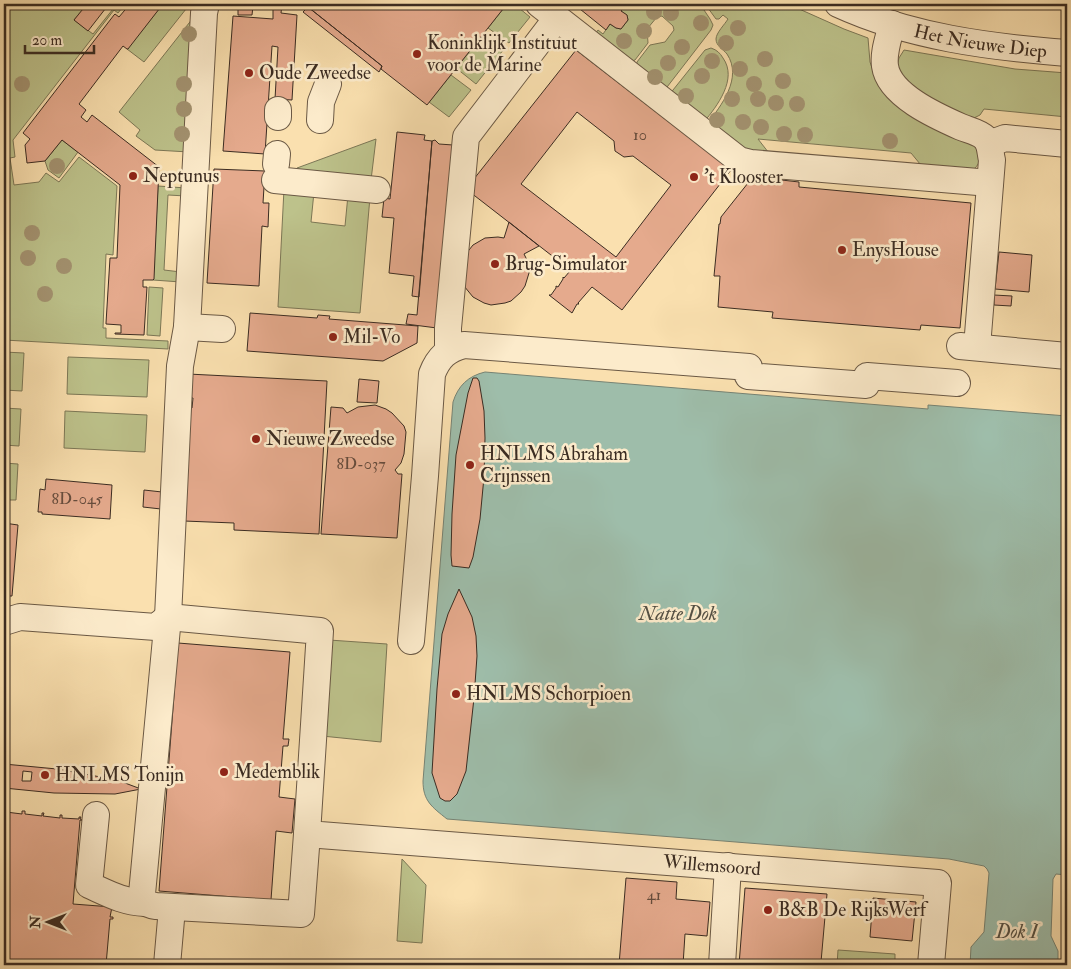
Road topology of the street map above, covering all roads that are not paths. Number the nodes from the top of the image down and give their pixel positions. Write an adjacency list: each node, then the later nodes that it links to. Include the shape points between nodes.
1 (206, 4): 14 (street)
2 (838, 4): 4 (street, Het Nieuwe Diep, via 859,13)
3 (548, 11): 12 (street, via 739,160); 16 (street, via 466,137)
4 (890, 14): 5 (street, via 931,16 1006,31); 6 (street, Het Nieuwe Diep, via 960,41); 9 (street, via 884,64 886,75 901,93 945,119 978,133)
5 (1067, 37)
6 (1067, 53)
7 (328, 84): 8 (street, via 321,102)
8 (320, 120)
9 (989, 144): 10 (street, via 1005,138); 12 (street, via 992,160)
10 (1067, 144)
11 (276, 166): 13 (street, via 331,190)
12 (990, 183): 17 (street, via 968,347)
13 (378, 190)
14 (187, 327): 15 (street); 20 (street, via 180,366)
15 (222, 330)
16 (448, 350): 18 (street, via 464,345 749,367 748,376 866,385 867,376); 21 (street, via 432,374)
17 (1067, 356)
18 (957, 383)
19 (9, 616): 20 (street, via 156,627)
20 (168, 617): 23 (street, via 320,630); 25 (street, via 142,894)
21 (411, 641)
22 (96, 815): 25 (street, via 89,885 131,902)
23 (307, 834): 24 (street, Willemsoord, via 405,841 607,867); 26 (street, via 301,914)
24 (728, 866): 28 (street); 29 (street, Willemsoord, via 938,883)
25 (145, 903): 26 (street)
26 (172, 908): 27 (street)
27 (168, 965)
28 (722, 965)
29 (931, 965)

